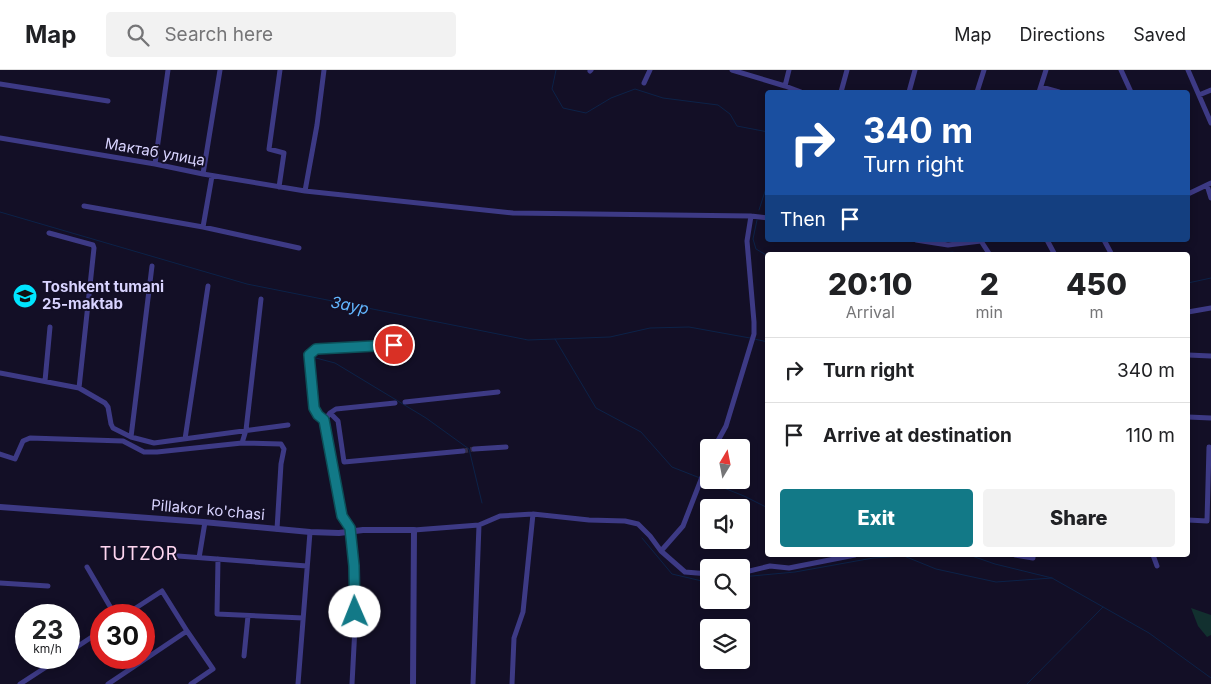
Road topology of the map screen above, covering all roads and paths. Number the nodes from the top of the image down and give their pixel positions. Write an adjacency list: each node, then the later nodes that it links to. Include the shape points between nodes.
1 (168, 70): 28 (street)
2 (220, 70): 29 (street)
3 (280, 70): 32 (street, via 269,149 284,153)
4 (324, 70): 33 (street)
5 (650, 70): 14 (street)
6 (732, 70): 16 (street)
7 (789, 70): 16 (street)
8 (847, 70): 18 (street)
9 (915, 70): 19 (street)
10 (984, 70): 20 (street)
11 (1046, 70): 21 (street)
12 (1121, 70): 22 (street)
13 (1188, 70): 24 (street)
14 (644, 83)
15 (0, 84): 25 (street)
16 (785, 86): 17 (street)
17 (796, 90)
18 (842, 90)
19 (910, 90)
20 (979, 90)
21 (1040, 90)
22 (1130, 90)
23 (1211, 90): 24 (street)
24 (1199, 95): 26 (street)
25 (108, 100)
26 (1211, 123)
27 (0, 138): 28 (street, Мактаб улица)
28 (155, 164): 29 (street, Мактаб улица)
29 (203, 174): 30 (street, Мактаб улица)
30 (212, 176): 32 (street, Мактаб улица); 39 (street)
31 (1209, 184): 34 (street); 35 (street)
32 (279, 187): 33 (street, Мактаб улица)
33 (305, 192): 37 (street, Мактаб улица, via 513,213)
34 (1190, 193)
35 (1211, 198)
36 (84, 206): 39 (street)
37 (751, 216): 38 (street, Мактаб улица); 67 (street, via 747,241 754,334 726,426)
38 (765, 218)
39 (203, 227): 43 (street)
40 (49, 233): 55 (street, via 93,245 94,248)
41 (929, 242): 42 (street, via 948,245)
42 (973, 242)
43 (299, 248)
44 (152, 266): 65 (street)
45 (208, 286): 66 (street)
46 (261, 300): 64 (street)
47 (1211, 308): 48 (street)
48 (1190, 312)
49 (50, 327): 54 (street)
50 (394, 345): 62 (street, via 312,351 309,355 314,408)
51 (1190, 355): 52 (street)
52 (1211, 356)
53 (0, 374): 54 (street)
54 (45, 381): 55 (street)
55 (79, 388): 65 (street, via 105,403 111,426)
56 (498, 392): 57 (street)
57 (405, 402)
58 (395, 403): 59 (street, via 336,409)
59 (330, 413): 62 (street); 72 (street, via 338,420 344,462)
60 (1190, 417): 61 (street)
61 (1211, 418)
62 (324, 420): 83 (street, via 342,516)
63 (288, 425): 64 (street)
64 (246, 430): 66 (street); 68 (street)
65 (131, 437): 66 (street, via 154,443)
66 (185, 438)
67 (719, 439)
68 (242, 443): 73 (street, via 144,452 124,441 30,438 23,442 15,459); 80 (street, via 281,444 284,449)
69 (506, 447): 71 (street)
70 (1210, 447): 77 (street, via 1207,521)
71 (474, 450)
72 (463, 451)
73 (0, 454)
74 (700, 482): 84 (street, via 683,526)
75 (0, 507): 78 (street, Pillakor ko'chasi)
76 (533, 514): 79 (street, via 500,516); 84 (street, via 638,524); 111 (street, via 523,612 514,638)
77 (1190, 520)
78 (206, 522): 80 (street, Pillakor ko'chasi); 88 (street)
79 (479, 525): 81 (street); 110 (street)
80 (277, 529): 82 (street, Pillakor ko'chasi)
81 (414, 530): 83 (street, Pillakor ko'chasi); 109 (street)
82 (310, 532): 83 (street, Pillakor ko'chasi); 90 (street)
83 (351, 532): 108 (street, via 355,626)
84 (661, 551): 94 (street, via 684,572)
85 (165, 555): 88 (street)
86 (845, 557): 93 (street, via 789,568 770,566)
87 (1154, 557): 91 (street)
88 (199, 558): 89 (street)
89 (218, 559): 90 (street); 99 (street, via 217,614)
90 (307, 566): 100 (street)
91 (1157, 566)
92 (87, 567): 97 (street)
93 (750, 571)
94 (700, 573)
95 (0, 583): 96 (street)
96 (48, 586)
97 (108, 604)
98 (142, 604): 101 (street, via 162,591)
99 (248, 616): 100 (street); 102 (street)
100 (303, 618): 107 (street)
101 (187, 631): 105 (street); 106 (street, via 213,668)
102 (244, 656)
103 (43, 669): 104 (street)
104 (20, 684)
105 (108, 684)
106 (191, 684)
107 (298, 684)
108 (352, 684)
109 (413, 684)
110 (473, 684)
111 (512, 684)

